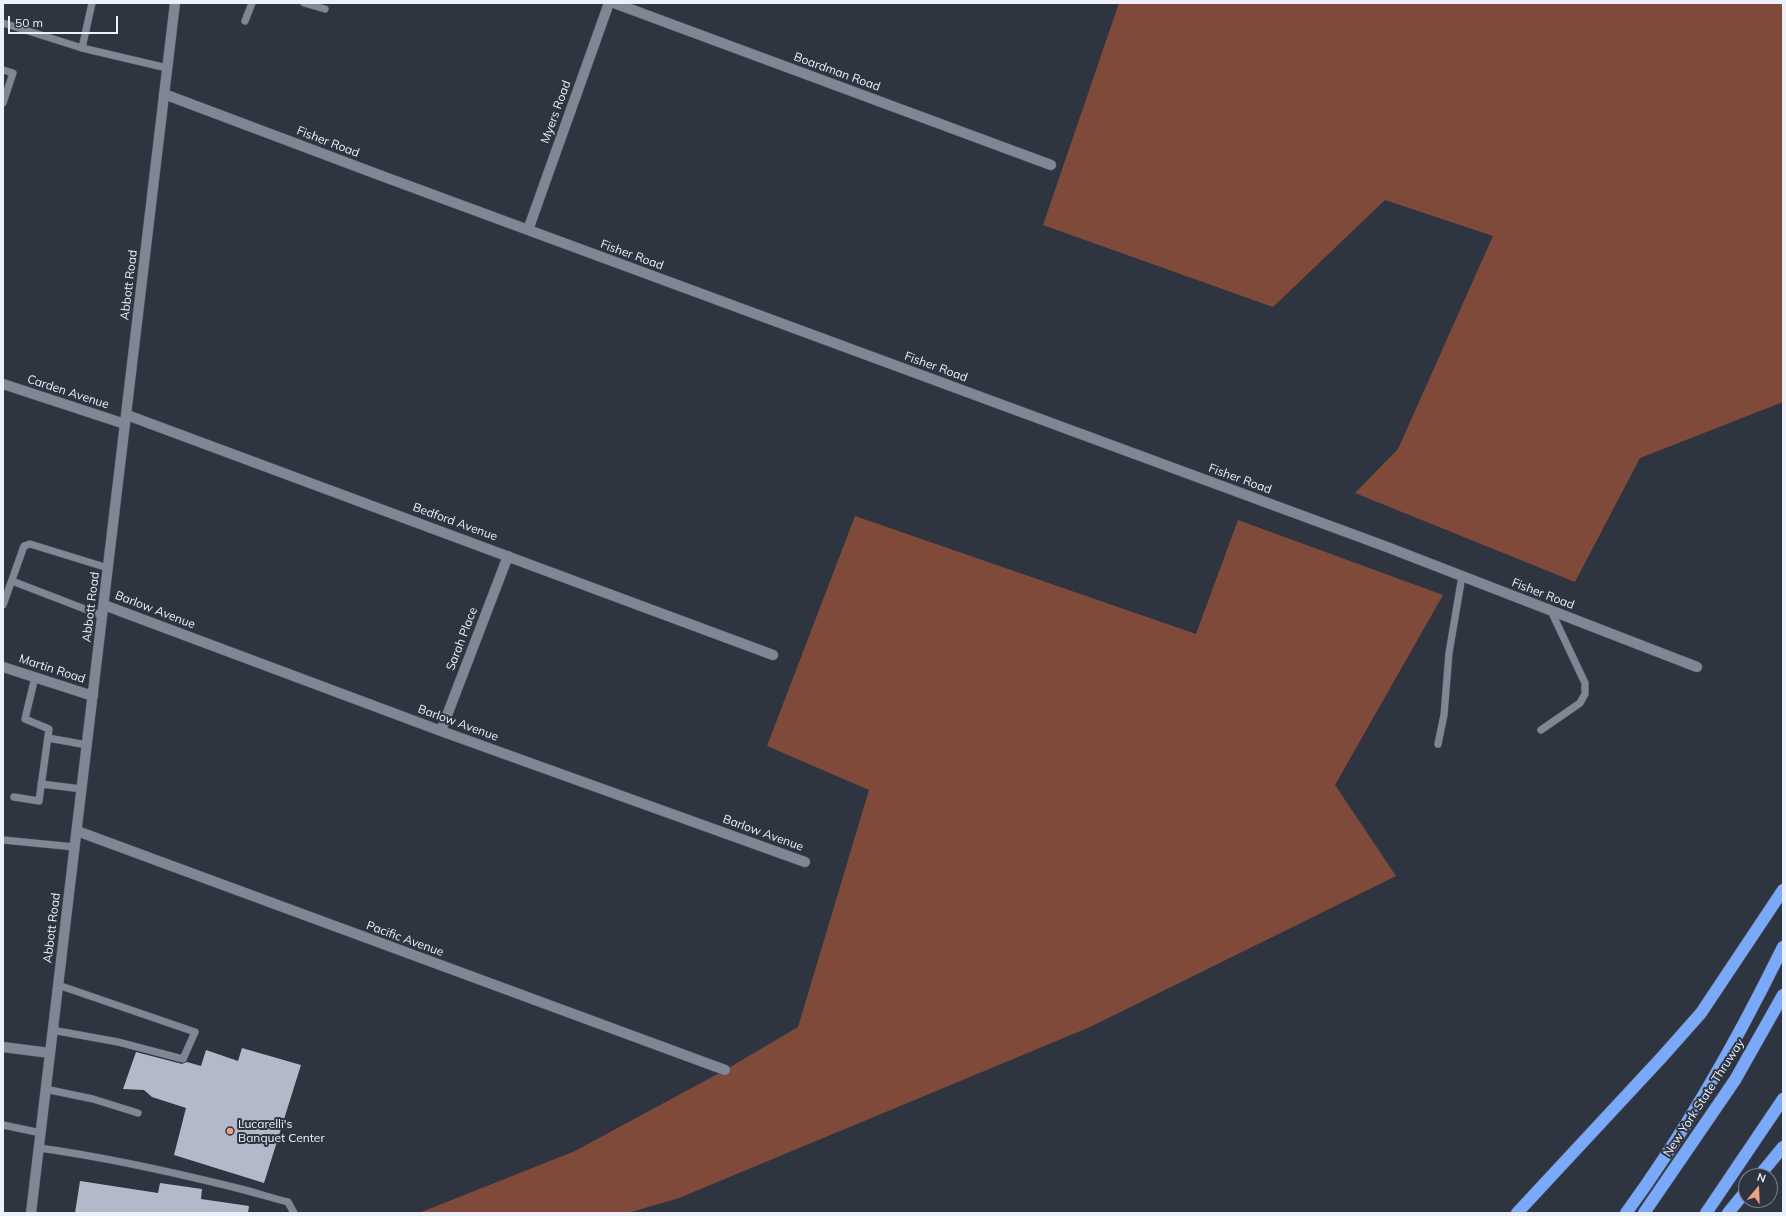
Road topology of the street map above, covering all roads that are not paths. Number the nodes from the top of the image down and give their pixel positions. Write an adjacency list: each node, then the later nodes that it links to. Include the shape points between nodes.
1 (92, 3): 10 (lane)
2 (175, 3): 11 (street, Abbott Road)
3 (252, 3): 8 (lane)
4 (304, 3): 7 (lane)
5 (609, 3): 16 (street, Myers Road)
6 (614, 3): 15 (street, Boardman Road)
7 (325, 9)
8 (245, 21)
9 (3, 23): 10 (lane)
10 (82, 48): 11 (lane)
11 (167, 68): 13 (street, Abbott Road)
12 (3, 70): 14 (lane, via 13,73)
13 (164, 94): 16 (street, Fisher Road); 18 (street, Abbott Road)
14 (3, 104)
15 (1051, 165)
16 (528, 230): 21 (street, Fisher Road)
17 (3, 384): 18 (street, Carden Avenue)
18 (126, 420): 19 (street, Bedford Avenue); 20 (street, Abbott Road)
19 (508, 556): 27 (street, Bedford Avenue); 33 (street, Sarah Place)
20 (108, 568): 22 (lane, via 30,544 24,546); 24 (street, Abbott Road)
21 (1462, 576): 25 (street, Fisher Road); 35 (lane, via 1449,652 1444,715)
22 (12, 581): 23 (lane); 26 (lane)
23 (3, 605)
24 (104, 605): 26 (street, Abbott Road); 33 (street, Barlow Avenue)
25 (1550, 611): 29 (street, Fisher Road); 32 (lane, via 1584,684 1585,694 1580,703)
26 (103, 616): 31 (street, Abbott Road)
27 (773, 655)
28 (3, 667): 30 (street, Martin Road)
29 (1697, 667)
30 (35, 677): 31 (street, Martin Road); 34 (lane, via 25,719 49,729)
31 (93, 696): 36 (street, Abbott Road)
32 (1541, 730)
33 (441, 731): 43 (street, Barlow Avenue)
34 (48, 738): 36 (lane); 37 (lane)
35 (1438, 744)
36 (87, 745): 38 (street, Abbott Road)
37 (41, 784): 38 (lane); 39 (lane, via 39,801)
38 (82, 789): 40 (street, Abbott Road)
39 (14, 797)
40 (77, 831): 42 (street, Abbott Road); 51 (street, Pacific Avenue)
41 (3, 840): 42 (lane)
42 (75, 848): 46 (street, Abbott Road)
43 (805, 862)
44 (1783, 890): 63 (highway, via 1701,1013)
45 (1783, 947): 64 (highway, via 1753,1008 1692,1114)
46 (58, 985): 48 (street, Abbott Road); 48 (lane, via 195,1032 183,1059 118,1042)
47 (1783, 995): 65 (highway, New York State Thruway, via 1735,1080)
48 (52, 1030): 50 (street, Abbott Road)
49 (3, 1047): 50 (street)
50 (50, 1052): 52 (street, Abbott Road)
51 (725, 1070)
52 (45, 1089): 54 (lane, via 93,1099); 56 (street, Abbott Road)
53 (1783, 1099): 66 (highway)
54 (138, 1113)
55 (3, 1125): 56 (lane)
56 (41, 1133): 58 (street, Abbott Road)
57 (1783, 1147): 59 (highway)
58 (39, 1148): 61 (street, Abbott Road); 62 (lane, via 77,1153 189,1176 288,1202)
59 (1766, 1168)
60 (1738, 1201): 67 (highway)
61 (31, 1213)
62 (294, 1213)
63 (1517, 1213)
64 (1626, 1213)
65 (1644, 1213)
66 (1706, 1213)
67 (1728, 1213)

